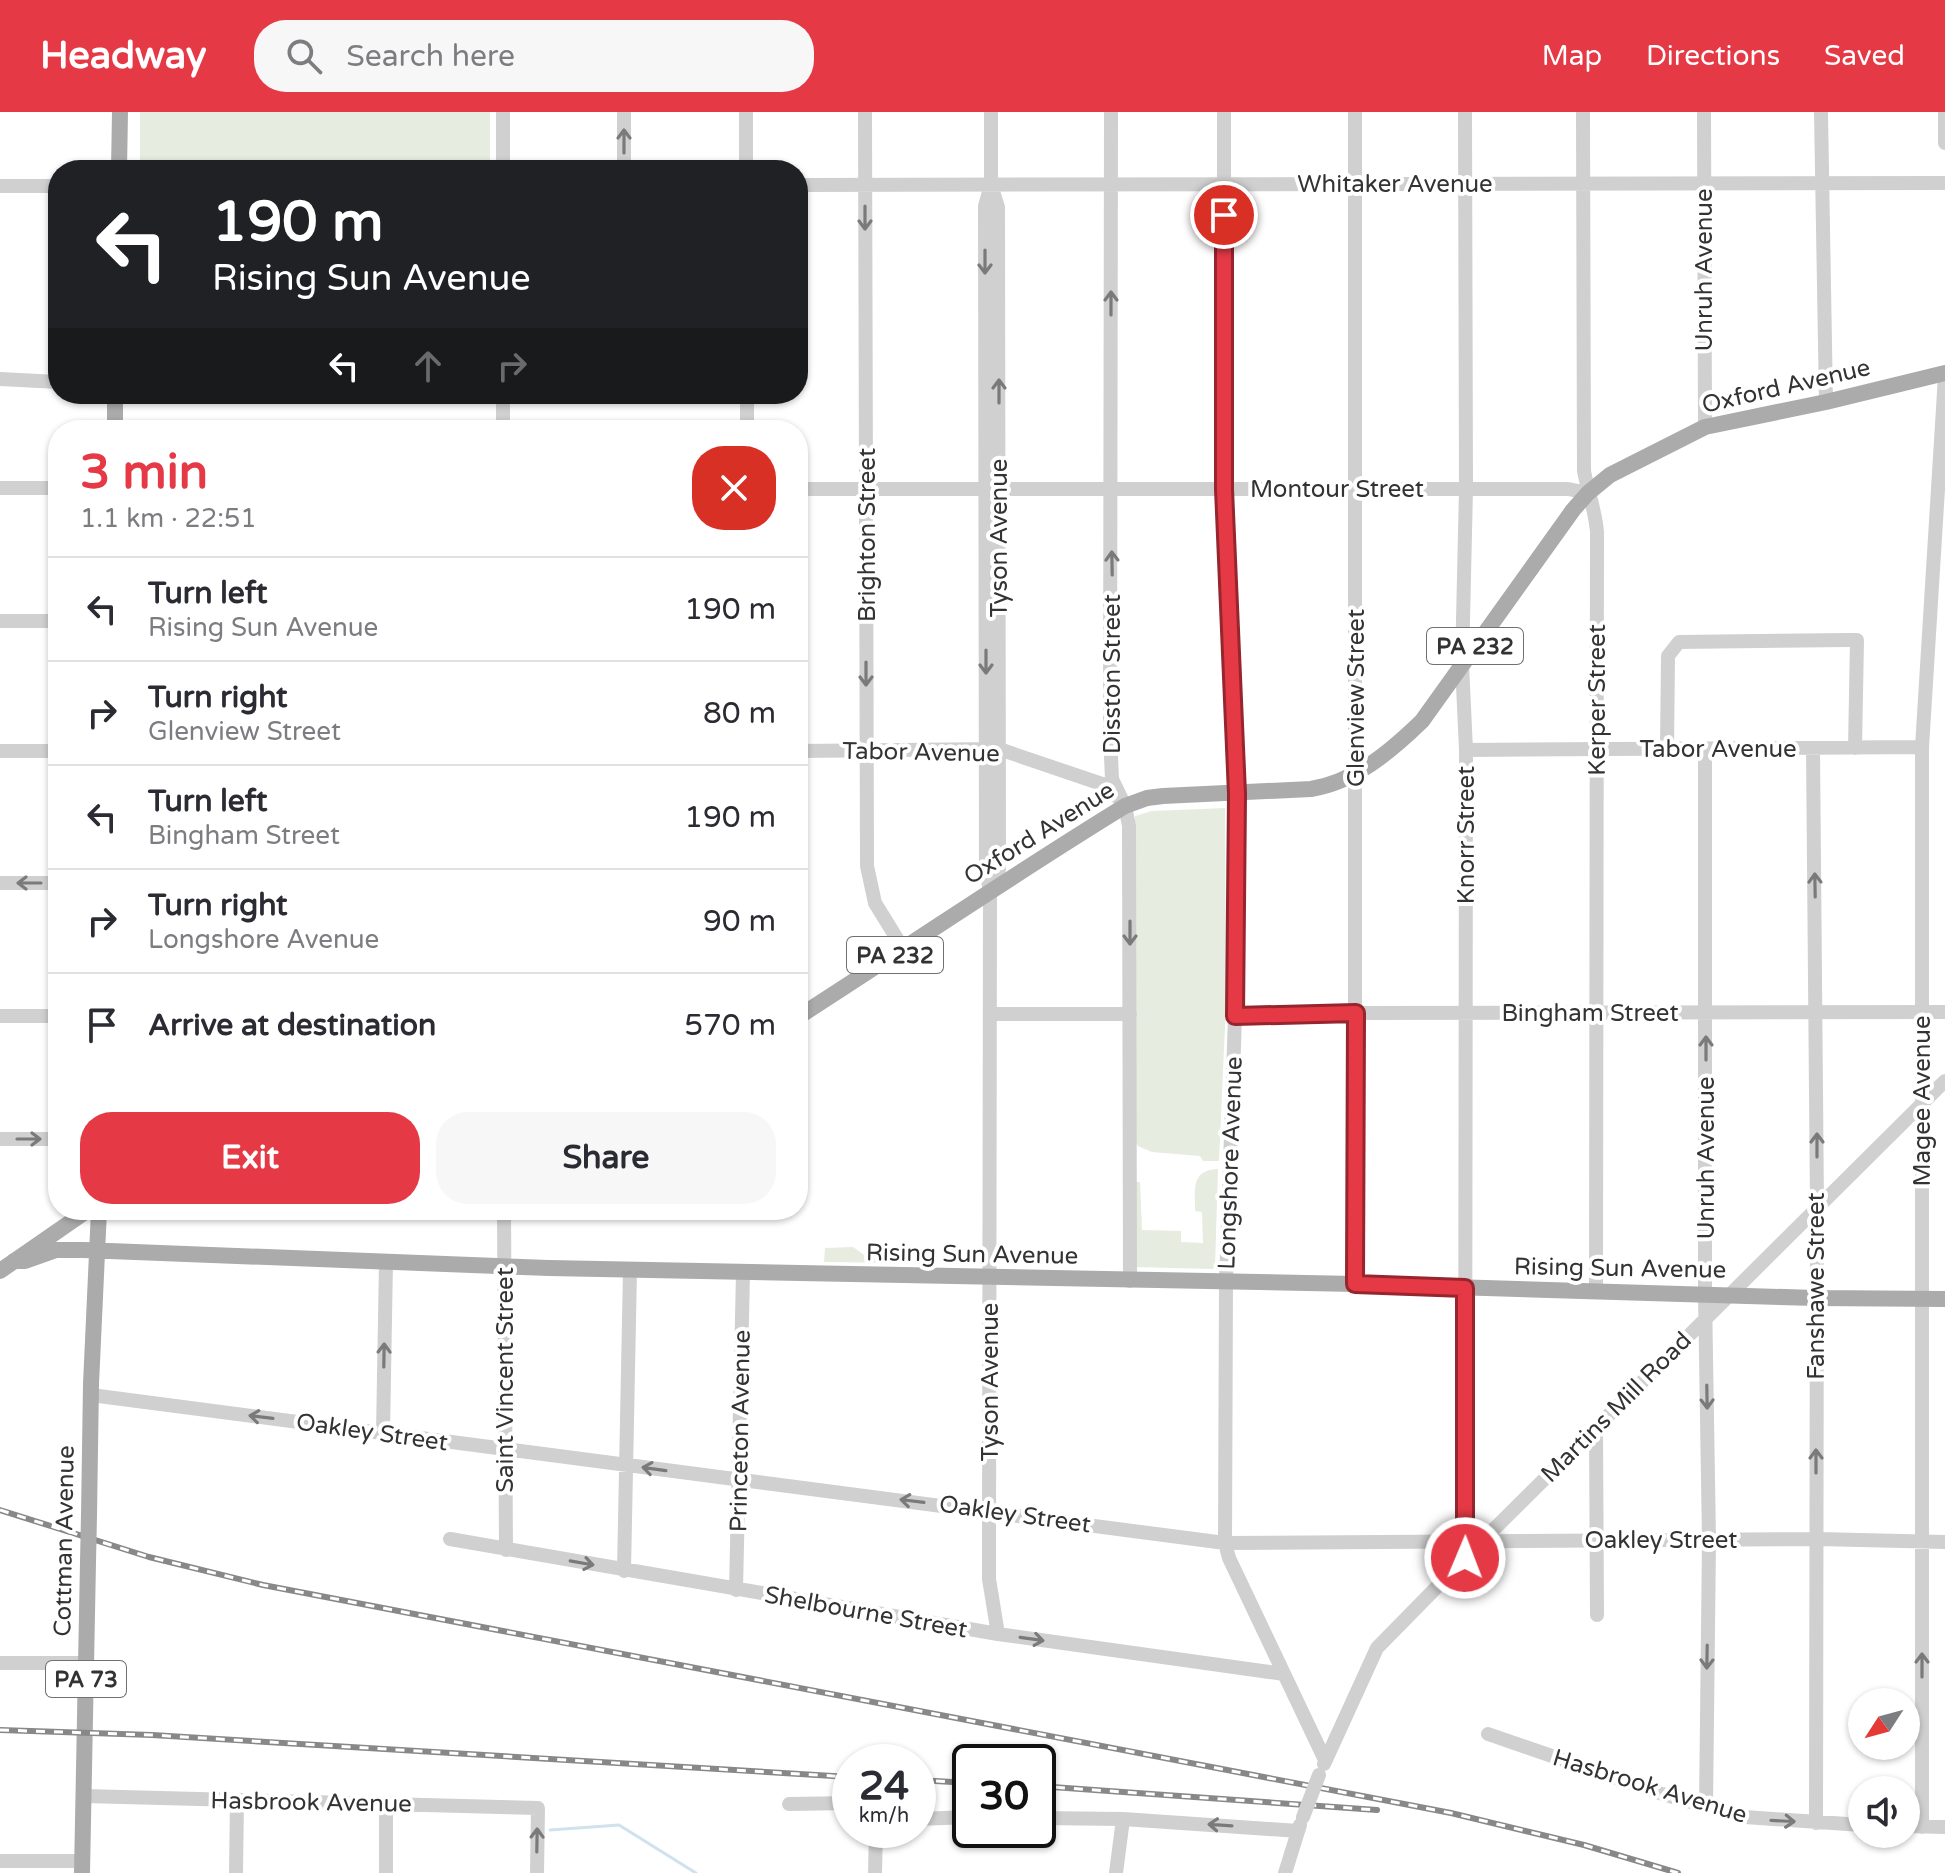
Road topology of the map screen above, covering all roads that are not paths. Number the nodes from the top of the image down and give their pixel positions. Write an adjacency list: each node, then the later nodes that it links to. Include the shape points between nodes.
1 (120, 112): 16 (main road)
2 (503, 112): 17 (street)
3 (624, 112): 18 (street, one-way to 3)
4 (746, 112): 19 (street)
5 (865, 112): 29 (street, Brighton Street)
6 (991, 112): 30 (street, Tyson Avenue)
7 (1111, 112): 24 (street, Disston Street)
8 (1224, 112): 25 (street, Longshore Avenue)
9 (1355, 112): 26 (street, Glenview Street)
10 (1465, 112): 27 (street, Knorr Street)
11 (1583, 112): 20 (street, Kerper Street)
12 (1704, 112): 21 (street, Unruh Avenue)
13 (1821, 112): 22 (street)
14 (1945, 112): 15 (street)
15 (1945, 143)
16 (119, 160)
17 (503, 160)
18 (624, 160)
19 (746, 160)
20 (1582, 183): 21 (street, Whitaker Avenue); 27 (street, Whitaker Avenue); 48 (street, Kerper Street)
21 (1704, 183): 22 (street, Whitaker Avenue); 37 (street, Unruh Avenue)
22 (1821, 183): 23 (street, Whitaker Avenue); 36 (street)
23 (1945, 183)
24 (1111, 184): 25 (street, Whitaker Avenue); 30 (street, Whitaker Avenue); 44 (street, Disston Street, one-way to 24)
25 (1224, 184): 26 (street, Whitaker Avenue); 45 (street, Longshore Avenue)
26 (1354, 184): 27 (street, Whitaker Avenue); 46 (street, Glenview Street)
27 (1465, 184): 47 (street, Knorr Street)
28 (808, 185): 29 (street, Whitaker Avenue)
29 (865, 185): 30 (street, Whitaker Avenue); 42 (street, Brighton Street, one-way to 42)
30 (991, 185): 43 (street, Tyson Avenue, via 985,206)
31 (0, 186): 32 (street)
32 (48, 186)
33 (1945, 374): 36 (main road, Oxford Avenue / PA 232); 38 (street, Magee Avenue)
34 (0, 379): 35 (street)
35 (48, 381)
36 (1826, 402): 37 (main road, Oxford Avenue / PA 232)
37 (1705, 427): 48 (main road, Oxford Avenue / PA 232, via 1610,475)
38 (1942, 484): 52 (street, Magee Avenue)
39 (0, 488): 40 (street)
40 (48, 488)
41 (808, 489): 42 (street, Montour Street)
42 (867, 489): 43 (street, Montour Street); 59 (street, Brighton Street, one-way to 59)
43 (993, 489): 44 (street, Montour Street); 56 (street, Tyson Avenue)
44 (1111, 489): 45 (street, Montour Street); 66 (street, Disston Street, one-way to 44, via 1112,779 1110,734)
45 (1224, 489): 46 (street, Montour Street); 65 (street, Longshore Avenue)
46 (1355, 489): 47 (street, Montour Street); 64 (street, Glenview Street)
47 (1466, 489): 48 (street, Montour Street); 51 (street, Knorr Street)
48 (1588, 493): 51 (main road, Oxford Avenue / PA 232); 53 (street, Kerper Street, via 1597,532)
49 (0, 621): 50 (street)
50 (48, 621)
51 (1462, 664): 60 (street, Knorr Street); 64 (main road, Oxford Avenue / PA 232, via 1422,721)
52 (1922, 747): 55 (street, Tabor Avenue); 72 (street, Magee Avenue)
53 (1597, 748): 54 (street, Tabor Avenue); 60 (street, Tabor Avenue); 80 (street, Kerper Street)
54 (1667, 748): 55 (street, via 1667,662 1674,645 1857,640); 57 (street, Tabor Avenue)
55 (1855, 748): 58 (street, Tabor Avenue)
56 (992, 749): 59 (street, Tabor Avenue); 66 (street, Tabor Avenue, via 1102,784); 69 (street, Tyson Avenue, via 999,869)
57 (1705, 749): 58 (street, Tabor Avenue); 77 (street, Unruh Avenue)
58 (1813, 749): 73 (street, Fanshawe Street, one-way to 58)
59 (866, 750): 63 (street, Tabor Avenue); 70 (street, Brighton Street, via 871,894)
60 (1466, 750): 76 (street, Knorr Street)
61 (0, 751): 62 (street)
62 (48, 751)
63 (808, 751)
64 (1356, 774): 65 (main road, Oxford Avenue / PA 232, via 1326,787); 75 (street, Glenview Street)
65 (1237, 794): 66 (main road, Oxford Avenue / PA 232, via 1147,798); 83 (street, Longshore Avenue)
66 (1125, 806): 69 (main road, Oxford Avenue / PA 232); 79 (street, Disston Street, one-way to 79)
67 (0, 883): 68 (street, one-way to 67)
68 (48, 883)
69 (990, 890): 70 (main road, Oxford Avenue / PA 232); 78 (street, Tyson Avenue)
70 (904, 950): 71 (main road, Oxford Avenue / PA 232)
71 (808, 1011)
72 (1922, 1011): 73 (street, Bingham Street); 74 (street, Bingham Street); 85 (street, Magee Avenue)
73 (1816, 1012): 77 (street, Bingham Street); 88 (street, Fanshawe Street, one-way to 73)
74 (1945, 1012)
75 (1356, 1013): 76 (street, Bingham Street); 83 (street, Bingham Street); 101 (street, Glenview Street)
76 (1465, 1013): 80 (street, Bingham Street); 102 (street, Knorr Street)
77 (1706, 1013): 80 (street, Bingham Street); 104 (street, Unruh Avenue, one-way to 77)
78 (990, 1014): 79 (street); 98 (street, Tyson Avenue)
79 (1130, 1014): 99 (street, Disston Street)
80 (1597, 1014): 103 (street, Kerper Street)
81 (0, 1016): 82 (street)
82 (48, 1016)
83 (1235, 1016): 100 (street, Longshore Avenue)
84 (1945, 1081): 85 (street, Martins Mill Road)
85 (1923, 1104): 88 (street, Martins Mill Road); 107 (street, Magee Avenue)
86 (0, 1139): 87 (street, one-way to 87)
87 (48, 1139)
88 (1817, 1206): 105 (street, Martins Mill Road); 106 (street, Fanshawe Street)
89 (73, 1220): 94 (main road)
90 (99, 1220): 92 (main road, Cottman Avenue / PA 73)
91 (504, 1220): 95 (street, Saint Vincent Street)
92 (97, 1251): 93 (main road, Rising Sun Avenue); 94 (main road, Rising Sun Avenue, via 56,1250); 110 (main road, Cottman Avenue / PA 73)
93 (386, 1262): 95 (main road, Rising Sun Avenue); 112 (street, one-way to 93)
94 (5, 1265)
95 (504, 1266): 96 (main road, Rising Sun Avenue); 113 (street, Saint Vincent Street)
96 (630, 1270): 97 (main road, Rising Sun Avenue); 114 (street)
97 (743, 1273): 98 (main road, Rising Sun Avenue); 115 (street, Princeton Avenue)
98 (991, 1278): 99 (main road, Rising Sun Avenue); 116 (street, Tyson Avenue)
99 (1130, 1281): 100 (main road, Rising Sun Avenue)
100 (1226, 1282): 101 (main road, Rising Sun Avenue); 124 (street, Longshore Avenue)
101 (1355, 1284): 102 (main road, Rising Sun Avenue)
102 (1465, 1288): 103 (main road, Rising Sun Avenue); 121 (street, Knorr Street)
103 (1596, 1291): 104 (main road, Rising Sun Avenue)
104 (1705, 1294): 105 (main road, Rising Sun Avenue); 109 (street, Unruh Avenue)
105 (1730, 1295): 106 (main road, Rising Sun Avenue); 109 (street, Martins Mill Road)
106 (1815, 1298): 107 (main road, Rising Sun Avenue); 118 (street, Fanshawe Street, one-way to 106)
107 (1921, 1298): 108 (main road, Rising Sun Avenue); 122 (street, Magee Avenue)
108 (1945, 1299)
109 (1706, 1319): 111 (street, Martins Mill Road); 120 (street, Unruh Avenue, one-way to 120)
110 (91, 1395): 112 (street, Oakley Street, one-way to 110); 131 (main road, Cottman Avenue / PA 73, bridge)
111 (1596, 1428): 119 (street); 121 (street, Martins Mill Road)
112 (383, 1433): 113 (street, Oakley Street)
113 (505, 1450): 114 (street, Oakley Street); 125 (street, Saint Vincent Street)
114 (627, 1465): 115 (street, Oakley Street, one-way to 114); 126 (street)
115 (738, 1480): 116 (street, Oakley Street, one-way to 115); 127 (street, Princeton Avenue)
116 (990, 1510): 124 (street, Oakley Street); 129 (street, Tyson Avenue, via 989,1579)
117 (450, 1539): 125 (street, Shelbourne Street)
118 (1817, 1539): 120 (street, Oakley Street); 122 (street, Oakley Street); 143 (street, Fanshawe Street)
119 (1597, 1540): 120 (street, Oakley Street); 121 (street, Oakley Street); 128 (street)
120 (1709, 1541): 140 (street, Unruh Avenue, one-way to 140)
121 (1473, 1542): 124 (street, Oakley Street); 134 (street, Knorr Street, via 1465,1558 1377,1648)
122 (1923, 1542): 123 (street, Oakley Street); 146 (street, Magee Avenue, one-way to 122)
123 (1945, 1542)
124 (1225, 1543): 132 (street, Longshore Avenue)
125 (506, 1550): 126 (street, Shelbourne Street, one-way to 126)
126 (624, 1571): 127 (street, Shelbourne Street)
127 (736, 1590): 129 (street, Shelbourne Street)
128 (1597, 1615)
129 (998, 1634): 132 (street, Shelbourne Street, one-way to 132)
130 (0, 1663): 131 (street)
131 (86, 1663): 135 (main road, Cottman Avenue / PA 73)
132 (1284, 1674): 134 (street, Longshore Avenue)
133 (1488, 1734): 140 (street, Hasbrook Avenue)
134 (1325, 1760): 144 (street, bridge)
135 (84, 1796): 136 (street, Hasbrook Avenue); 150 (main road, Cottman Avenue / PA 73)
136 (237, 1800): 138 (street, Hasbrook Avenue); 151 (street)
137 (832, 1803): 139 (street)
138 (386, 1804): 152 (street); 153 (street, Hasbrook Avenue, one-way to 138, via 538,1808)
139 (789, 1804)
140 (1706, 1807): 143 (street, Hasbrook Avenue, one-way to 143, via 1767,1820)
141 (1056, 1818): 142 (street)
142 (1123, 1819): 144 (street, one-way to 142); 155 (street)
143 (1816, 1823): 145 (street, Hasbrook Avenue)
144 (1300, 1824): 156 (street)
145 (1848, 1824)
146 (1922, 1827): 147 (street)
147 (1945, 1827)
148 (876, 1848): 154 (street)
149 (0, 1861): 150 (street)
150 (82, 1867)
151 (236, 1873)
152 (386, 1873)
153 (537, 1873)
154 (875, 1873)
155 (1116, 1873)
156 (1285, 1873)

